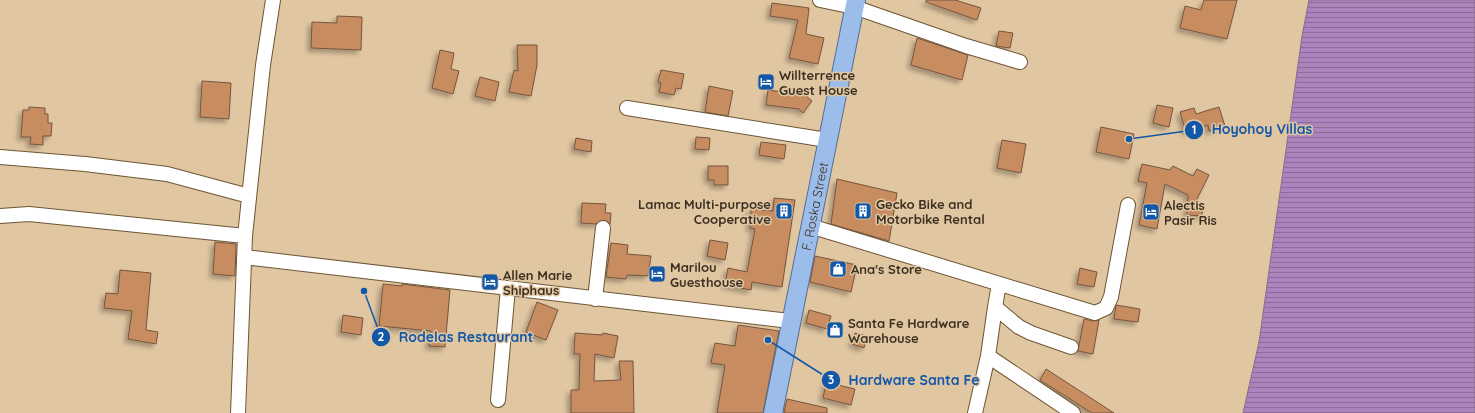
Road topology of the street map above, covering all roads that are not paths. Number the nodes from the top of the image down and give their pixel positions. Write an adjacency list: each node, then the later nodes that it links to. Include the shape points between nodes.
1 (273, 0): 8 (street, via 262,65)
2 (820, 0): 3 (street)
3 (855, 4): 4 (street, via 966,46); 6 (main road, F. Roska Street)
4 (1020, 62)
5 (627, 108): 6 (street)
6 (827, 140): 11 (main road, F. Roska Street)
7 (0, 158): 8 (street, via 85,164 167,174)
8 (249, 196): 13 (street)
9 (1128, 205): 15 (street, via 1111,297 1106,308 1095,313)
10 (0, 216): 13 (street, via 29,214)
11 (810, 226): 15 (street); 19 (main road, F. Roska Street)
12 (603, 228): 17 (street)
13 (245, 236): 14 (street)
14 (244, 257): 16 (street); 23 (street)
15 (999, 284): 18 (street)
16 (508, 288): 17 (street); 22 (street)
17 (595, 299): 19 (street)
18 (995, 307): 20 (street, via 1019,327); 21 (street)
19 (790, 321): 24 (main road, F. Roska Street)
20 (1071, 346)
21 (988, 356): 25 (street); 26 (street)
22 (498, 400)
23 (238, 413)
24 (773, 413)
25 (975, 413)
26 (1073, 413)

